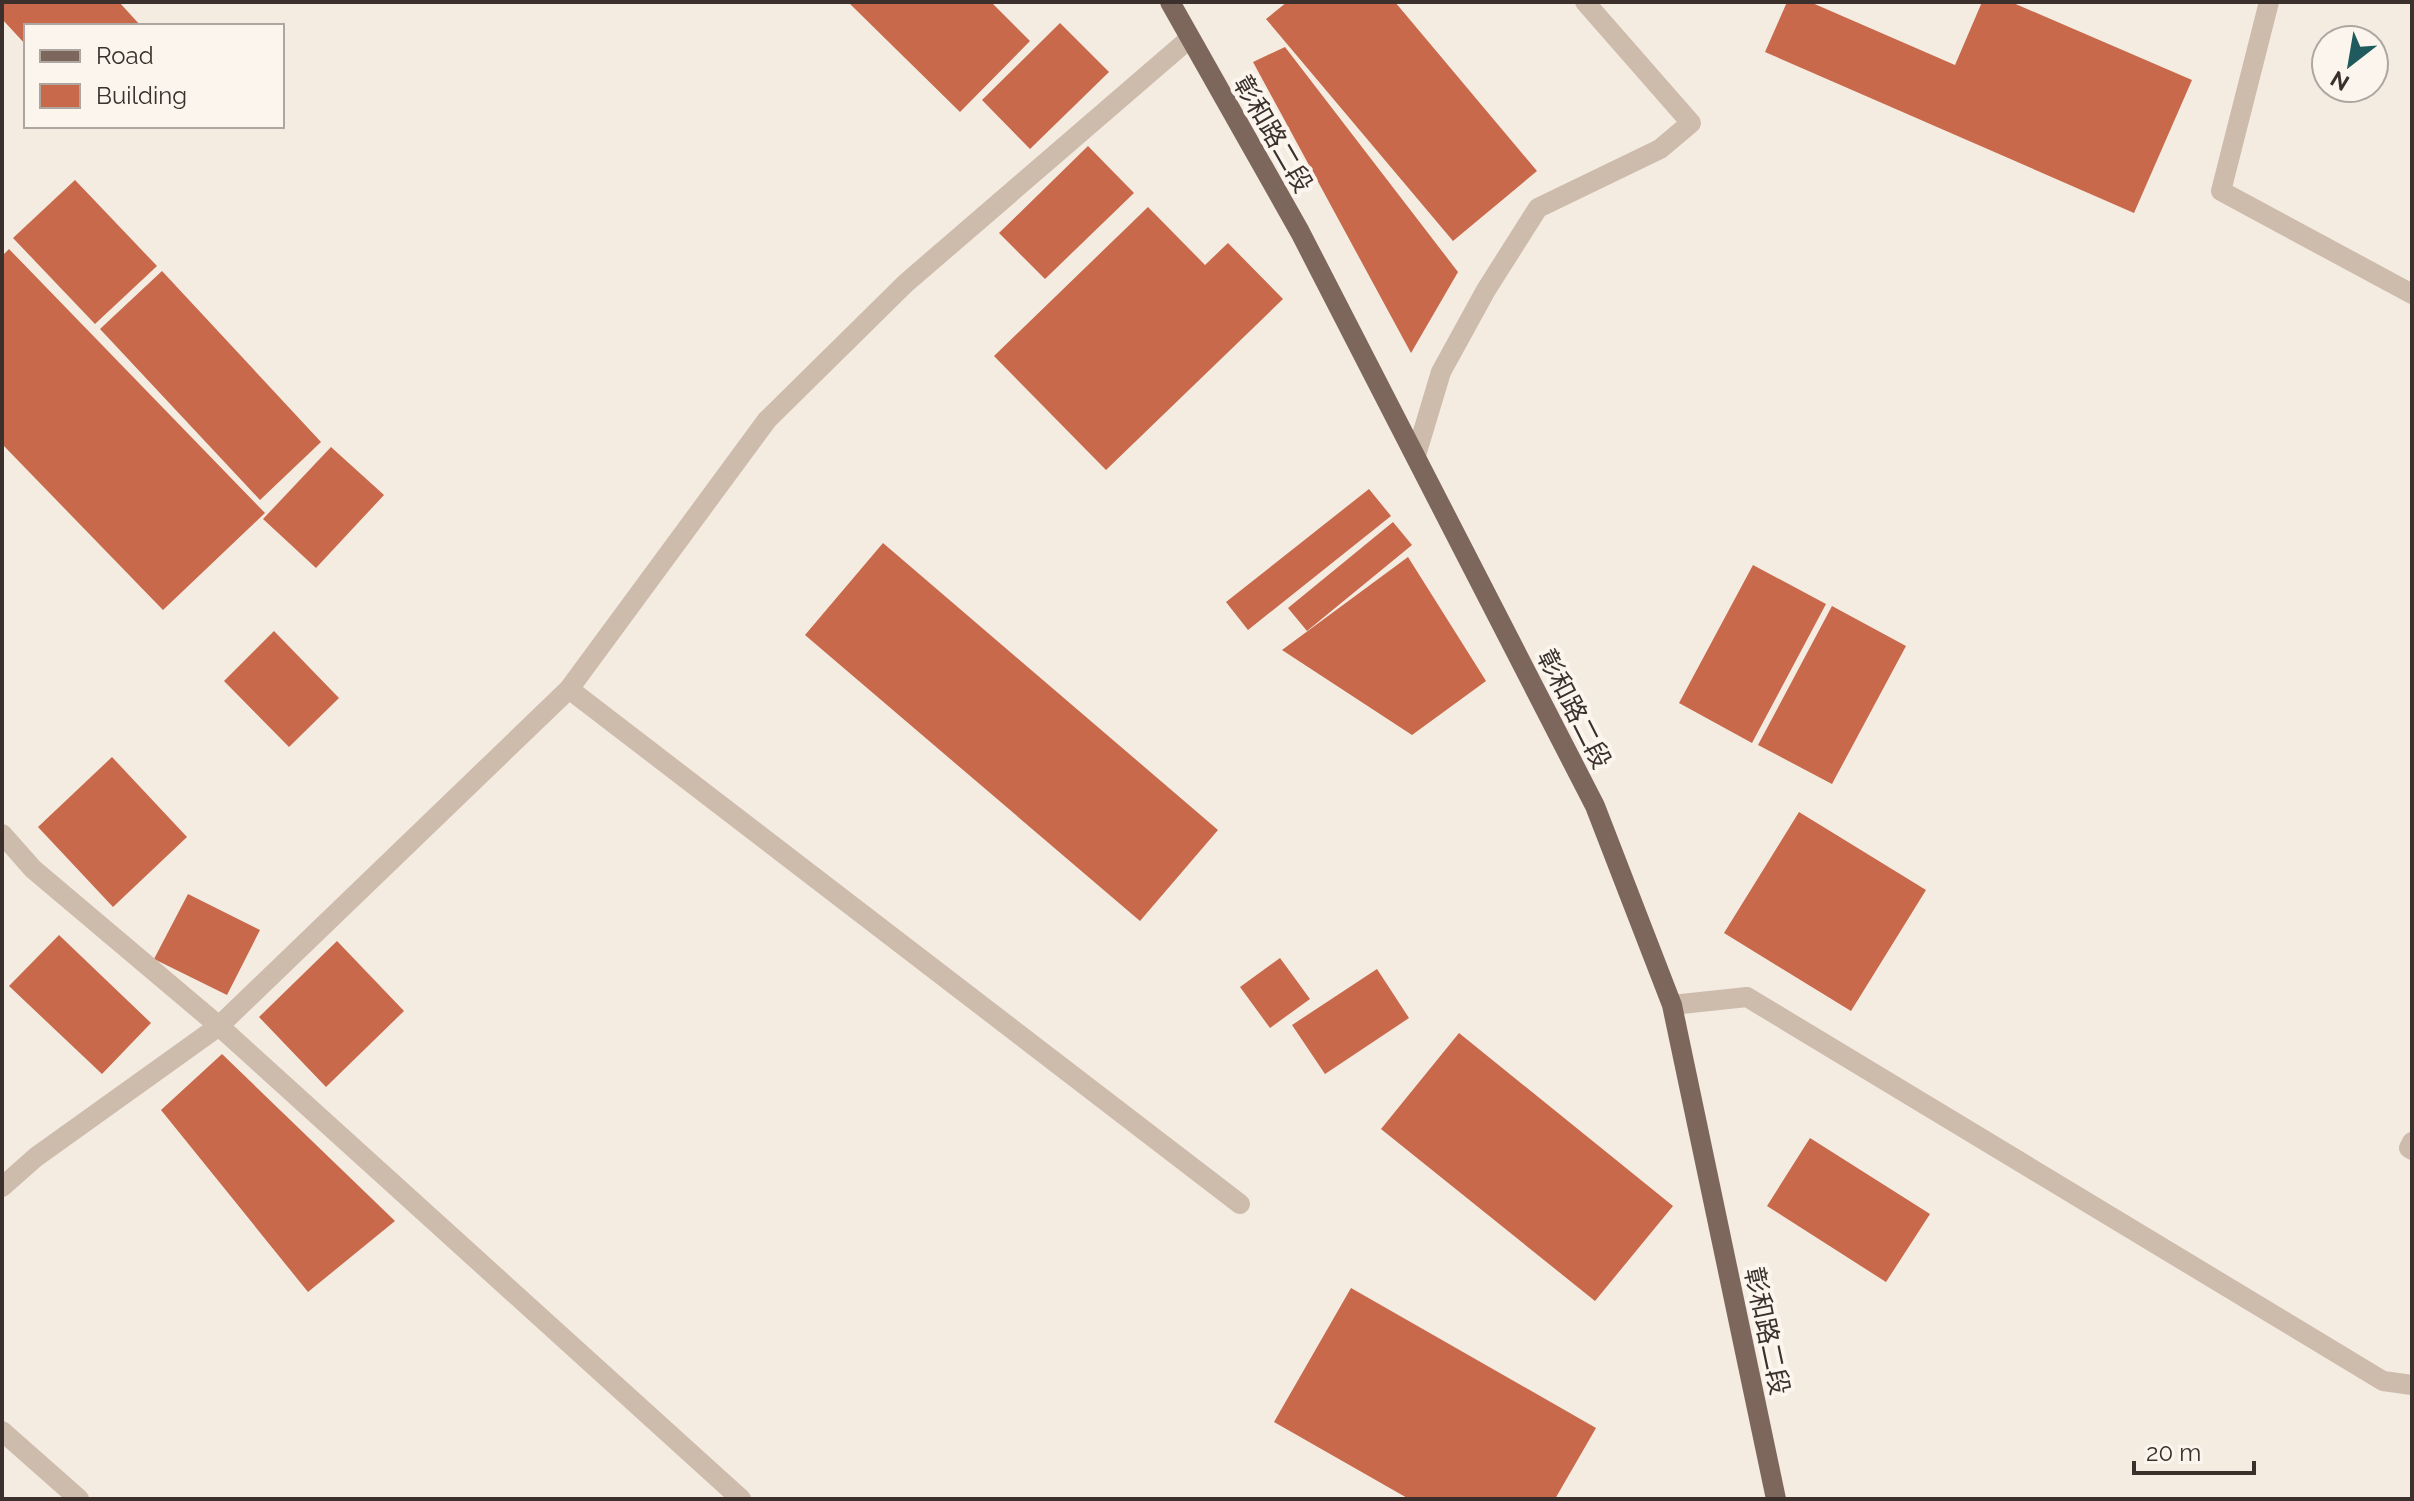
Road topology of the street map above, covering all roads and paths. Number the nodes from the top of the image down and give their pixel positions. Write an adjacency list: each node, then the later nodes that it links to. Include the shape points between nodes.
1 (1170, 2): 4 (main road, 彰和路二段)
2 (1585, 2): 6 (street, via 1691,123 1660,149 1538,208 1441,372)
3 (2269, 2): 5 (street, via 2221,191)
4 (1189, 39): 6 (main road, 彰和路二段, via 1300,232); 7 (street, via 906,283 767,420)
5 (2412, 294)
6 (1416, 455): 9 (main road, 彰和路二段, via 1595,806)
7 (569, 689): 10 (street); 14 (street)
8 (2, 834): 10 (street, via 33,869)
9 (1672, 1005): 15 (street, via 1747,997 2383,1381); 19 (main road, 彰和路二段)
10 (219, 1026): 13 (street); 18 (street)
11 (2412, 1142): 12 (street)
12 (2412, 1150)
13 (2, 1187)
14 (1240, 1204)
15 (2412, 1385)
16 (2, 1431): 17 (street)
17 (79, 1499)
18 (741, 1499)
19 (1776, 1499)

